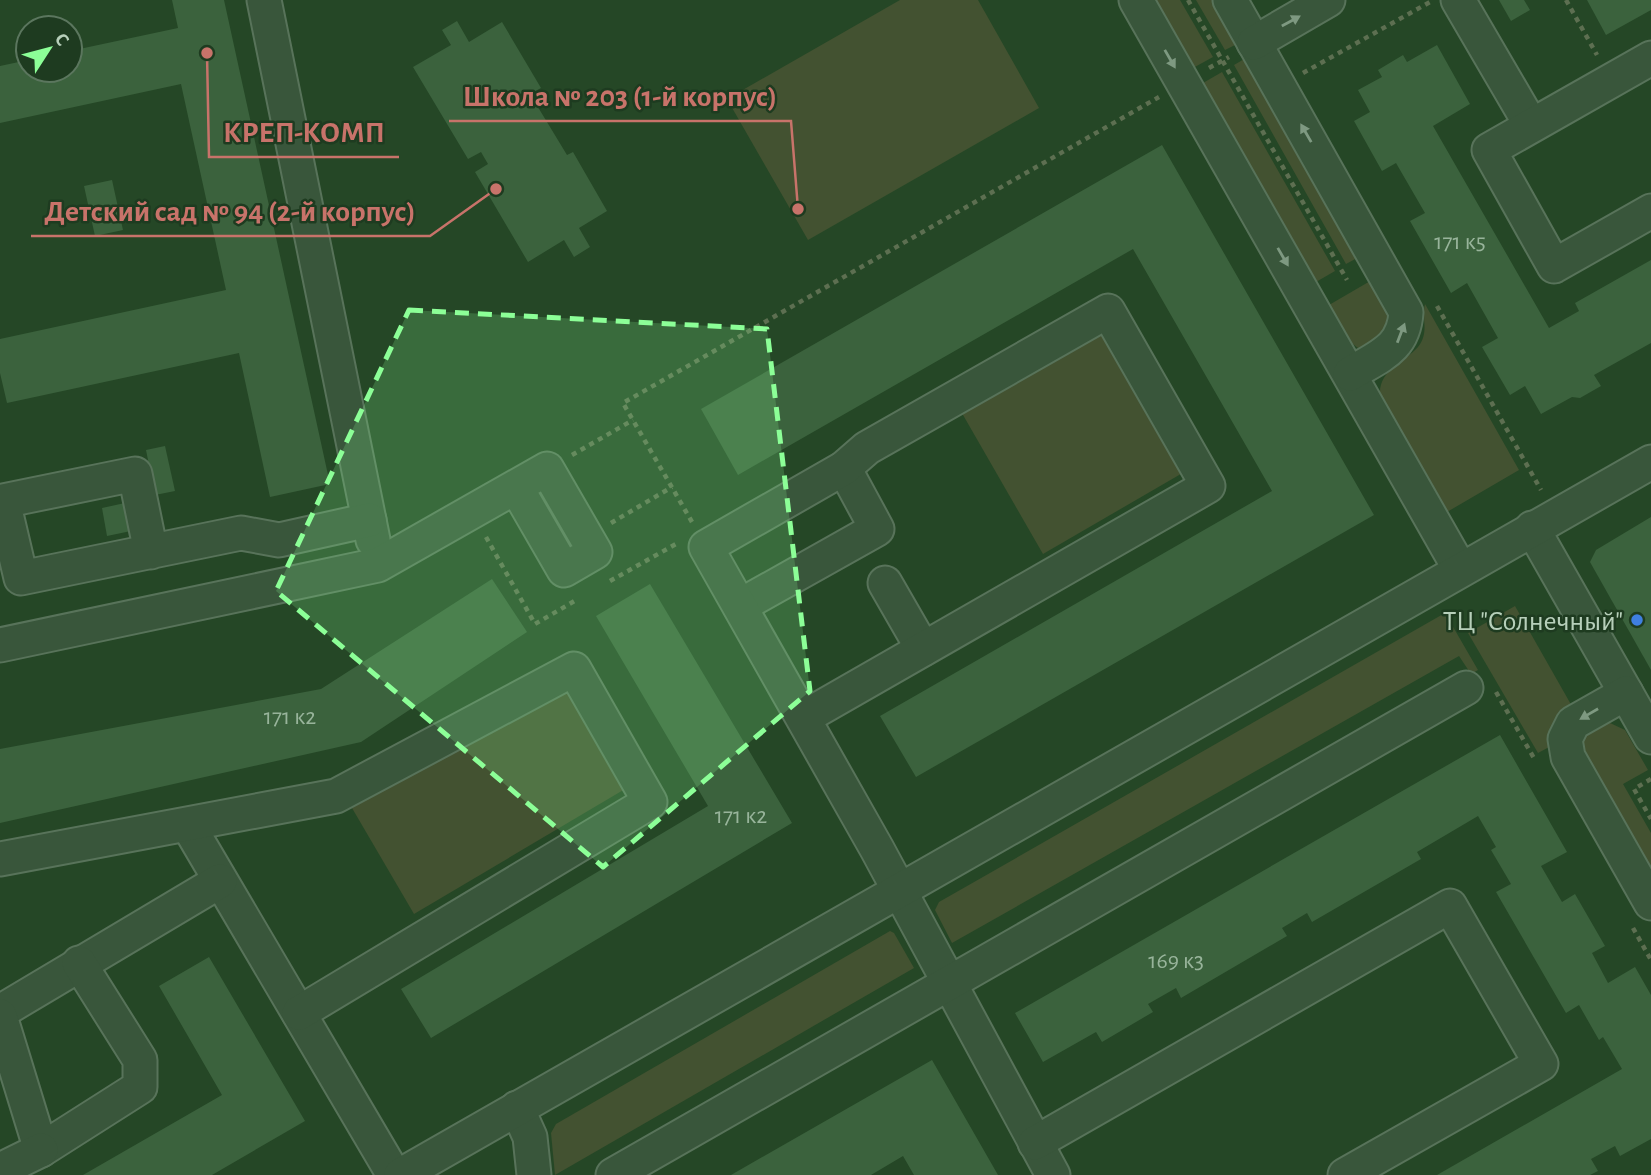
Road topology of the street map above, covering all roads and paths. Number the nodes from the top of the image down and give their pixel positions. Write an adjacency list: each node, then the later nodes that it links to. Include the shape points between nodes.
1 (264, 0): 27 (street)
2 (1136, 0): 14 (street, one-way to 14)
3 (1188, 0): 11 (path)
4 (1230, 0): 9 (street)
5 (1328, 0): 9 (street, one-way to 5)
6 (1434, 0): 12 (path)
7 (1458, 0): 15 (street)
8 (1566, 0): 13 (path)
9 (1254, 43): 11 (path); 20 (street, one-way to 9, via 1397,344 1405,330 1406,312)
10 (1651, 58): 13 (street)
11 (1223, 61): 14 (path); 18 (path)
12 (1311, 69)
13 (1612, 80): 15 (street)
14 (1171, 90): 20 (street, one-way to 20); 21 (path, via 624,402)
15 (1531, 125): 16 (street, via 1489,150 1554,266)
16 (1651, 211)
17 (1355, 275): 18 (path)
18 (1347, 280): 19 (path)
19 (1335, 286)
20 (1350, 374): 33 (street)
21 (633, 420): 24 (path); 26 (path)
22 (1651, 462): 28 (street)
23 (844, 468): 30 (street); 35 (street, via 877,529); 37 (street, via 867,447 1108,311 1208,486)
24 (547, 469): 25 (street); 29 (street)
25 (516, 487): 29 (street, via 564,570 595,552); 32 (street)
26 (672, 487): 29 (path); 30 (path)
27 (369, 520): 31 (street, via 279,540 241,533); 32 (street)
28 (1532, 528): 33 (street); 39 (street)
29 (586, 537)
30 (706, 547): 35 (street)
31 (151, 551): 31 (street, via 21,578 3,501 135,474)
32 (377, 565): 36 (street)
33 (1460, 569): 47 (street)
34 (885, 583): 37 (street)
35 (740, 606): 40 (street)
36 (0, 645)
37 (923, 649): 40 (street)
38 (1466, 688): 50 (street)
39 (1626, 693): 41 (street); 48 (street, one-way to 48, via 1573,723 1565,739 1569,757)
40 (803, 718): 47 (street)
41 (1651, 737)
42 (1651, 779): 43 (path, via 1634,789)
43 (1651, 819)
44 (188, 825): 45 (street); 46 (street); 51 (street, via 336,796 574,669 650,802)
45 (0, 859)
46 (220, 881): 49 (street); 51 (street)
47 (897, 891): 50 (street); 53 (street)
48 (1651, 903)
49 (79, 963): 52 (street); 55 (street, via 140,1059 140,1087)
50 (949, 985): 54 (street); 60 (street)
51 (299, 1013): 57 (street)
52 (0, 1014): 55 (street)
53 (517, 1108): 58 (street); 59 (street, via 530,1137)
54 (1035, 1143): 61 (street); 62 (street, via 1450,906 1541,1063)
55 (41, 1150): 56 (street)
56 (0, 1170)
57 (394, 1175)
58 (401, 1175)
59 (534, 1175)
60 (613, 1175)
61 (1053, 1175)
62 (1345, 1175)

